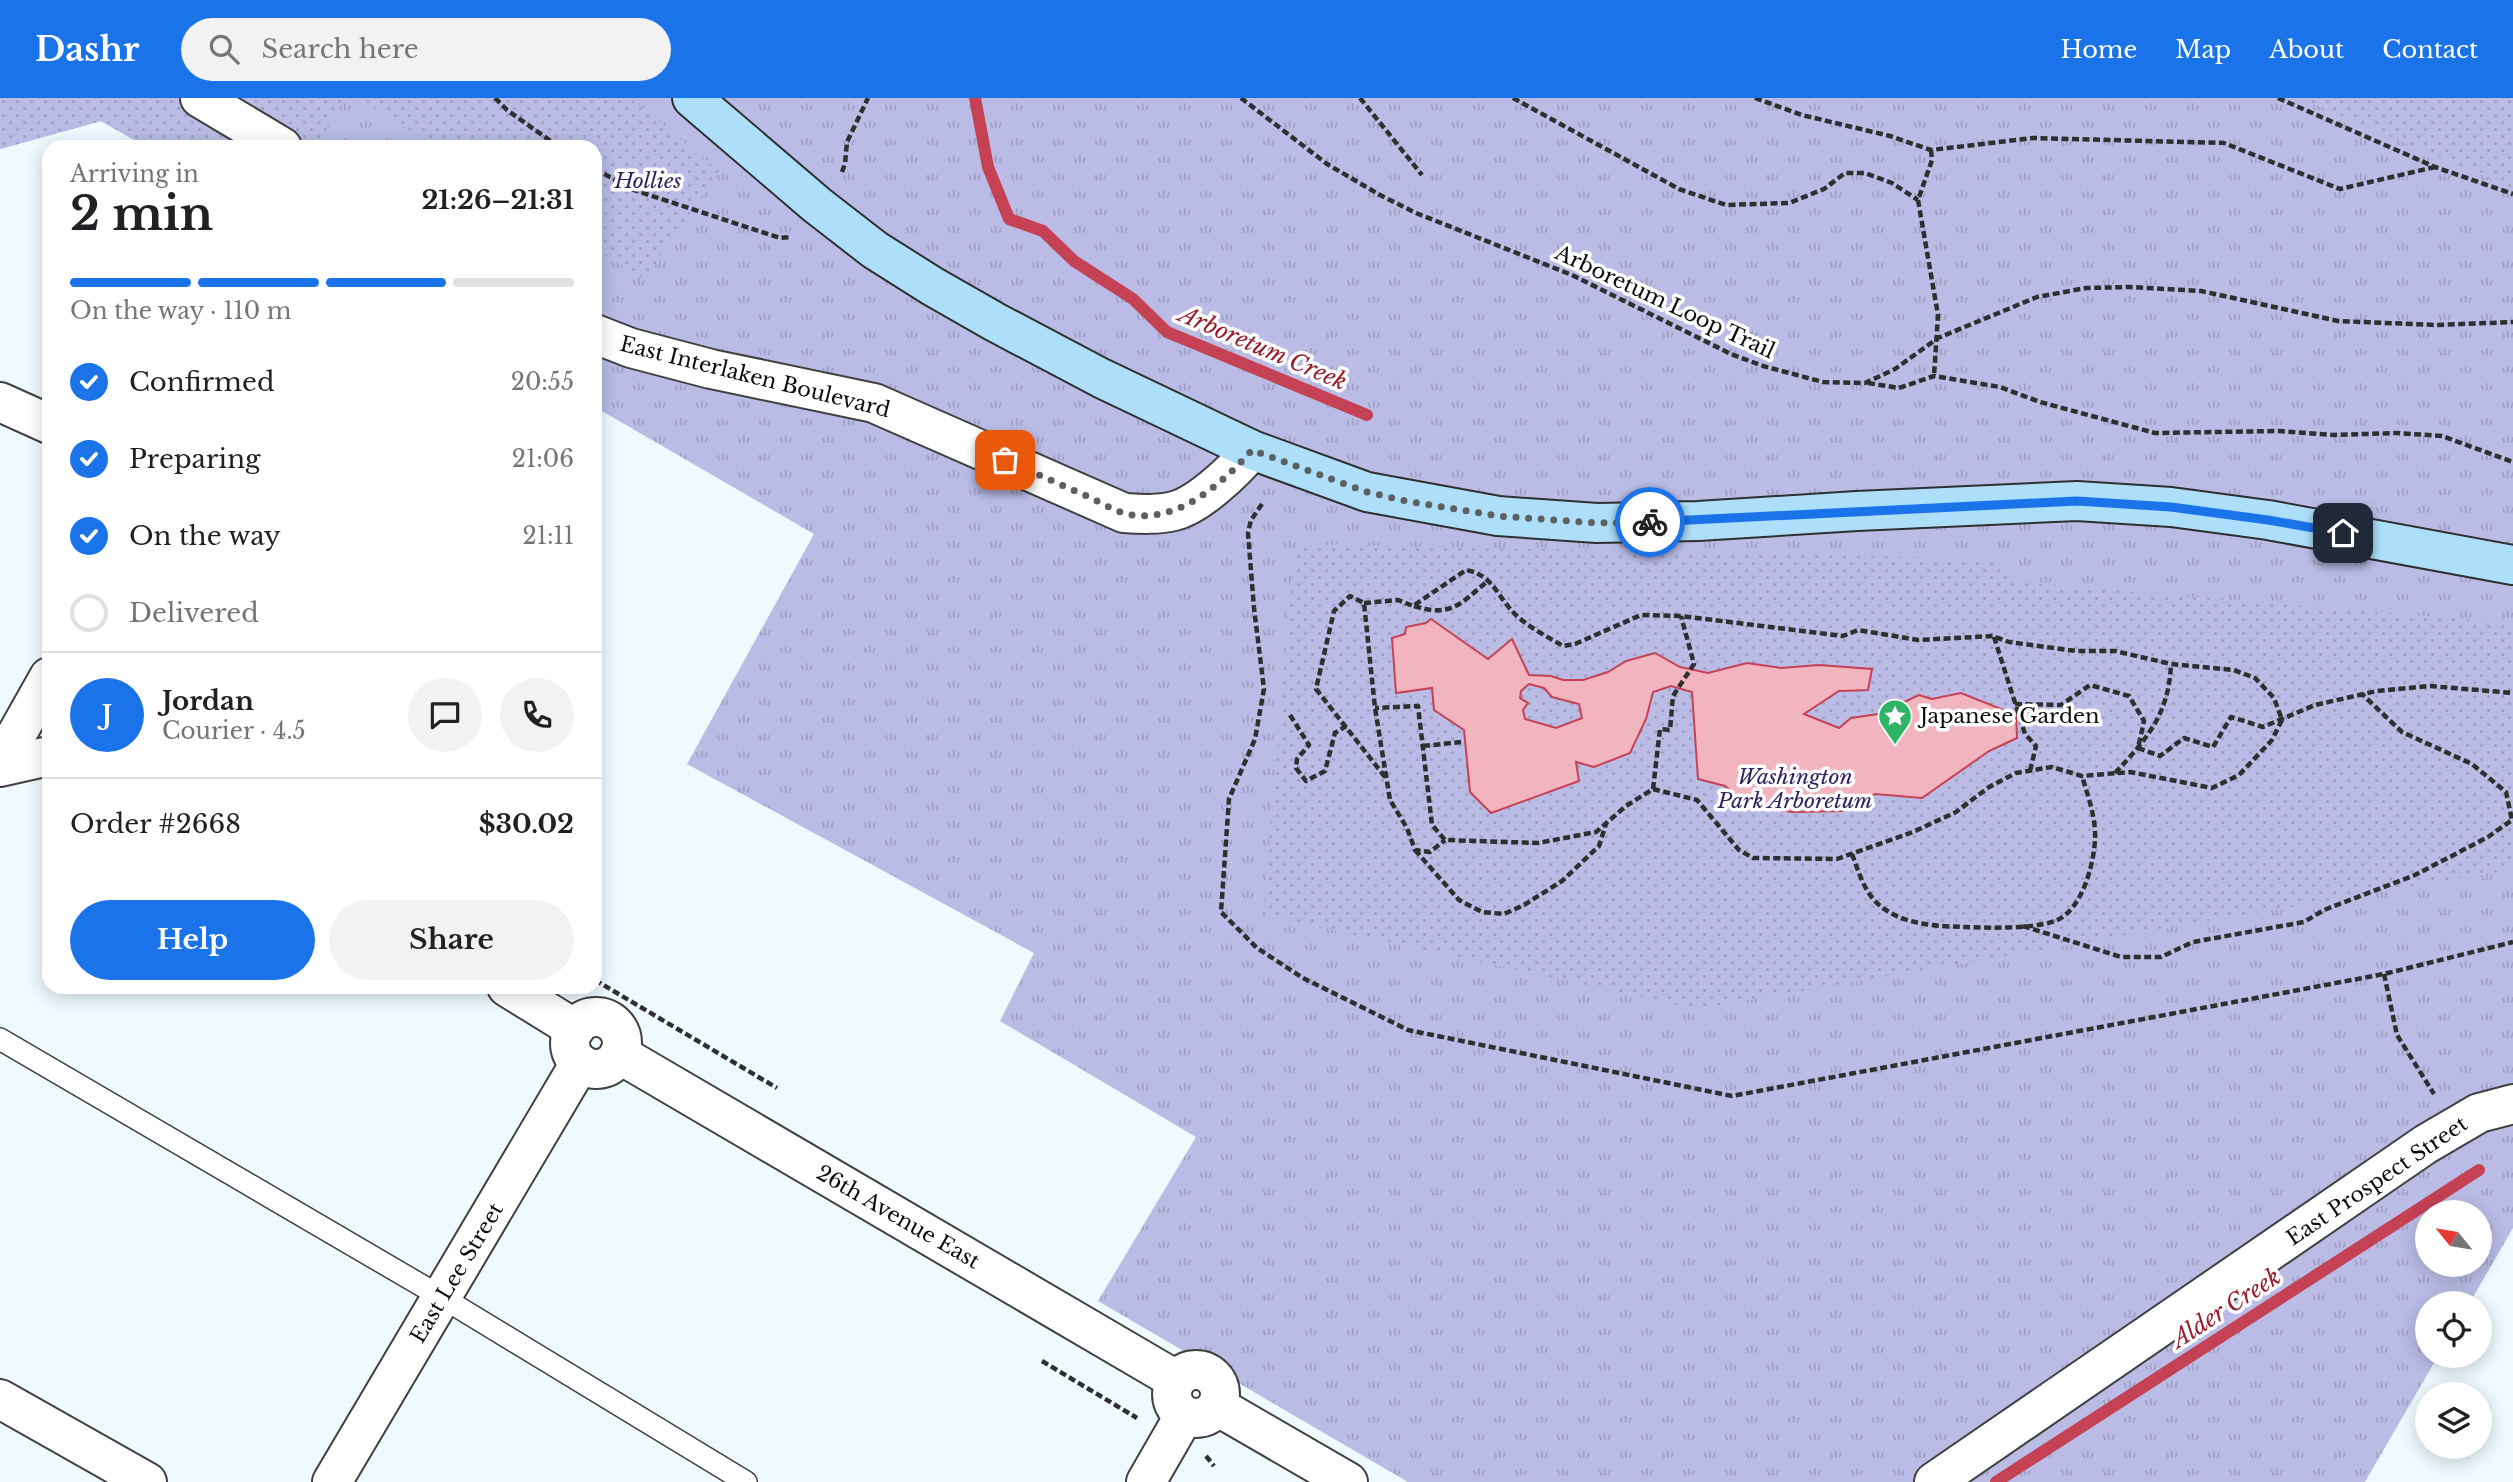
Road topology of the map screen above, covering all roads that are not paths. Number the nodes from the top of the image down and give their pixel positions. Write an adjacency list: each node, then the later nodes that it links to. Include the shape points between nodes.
1 (200, 98): 3 (street)
2 (692, 98): 7 (main road, via 817,205 932,286 1101,378)
3 (270, 140)
4 (602, 337): 7 (street, East Interlaken Boulevard, via 711,369 874,403 1124,513 1176,511 1212,488)
5 (0, 402): 6 (street)
6 (42, 421)
7 (1252, 450): 8 (main road, via 1367,492 1498,516 1597,523 1698,521 2077,501 2268,520)
8 (2513, 565)
9 (42, 690): 11 (street)
10 (42, 757): 11 (street)
11 (0, 766)
12 (515, 994): 14 (street)
13 (0, 1039): 16 (lane)
14 (578, 1046): 16 (street, East Lee Street); 18 (street, 26th Avenue East, via 596,1069 619,1054)
15 (2513, 1104): 24 (street, East Prospect Street, via 2479,1112 2426,1144)
16 (443, 1298): 20 (street, East Lee Street); 21 (lane)
17 (0, 1399): 19 (street)
18 (1192, 1401): 22 (street); 23 (street, 26th Avenue East)
19 (147, 1482)
20 (332, 1482)
21 (746, 1482)
22 (1146, 1482)
23 (1348, 1482)
24 (1934, 1482)

